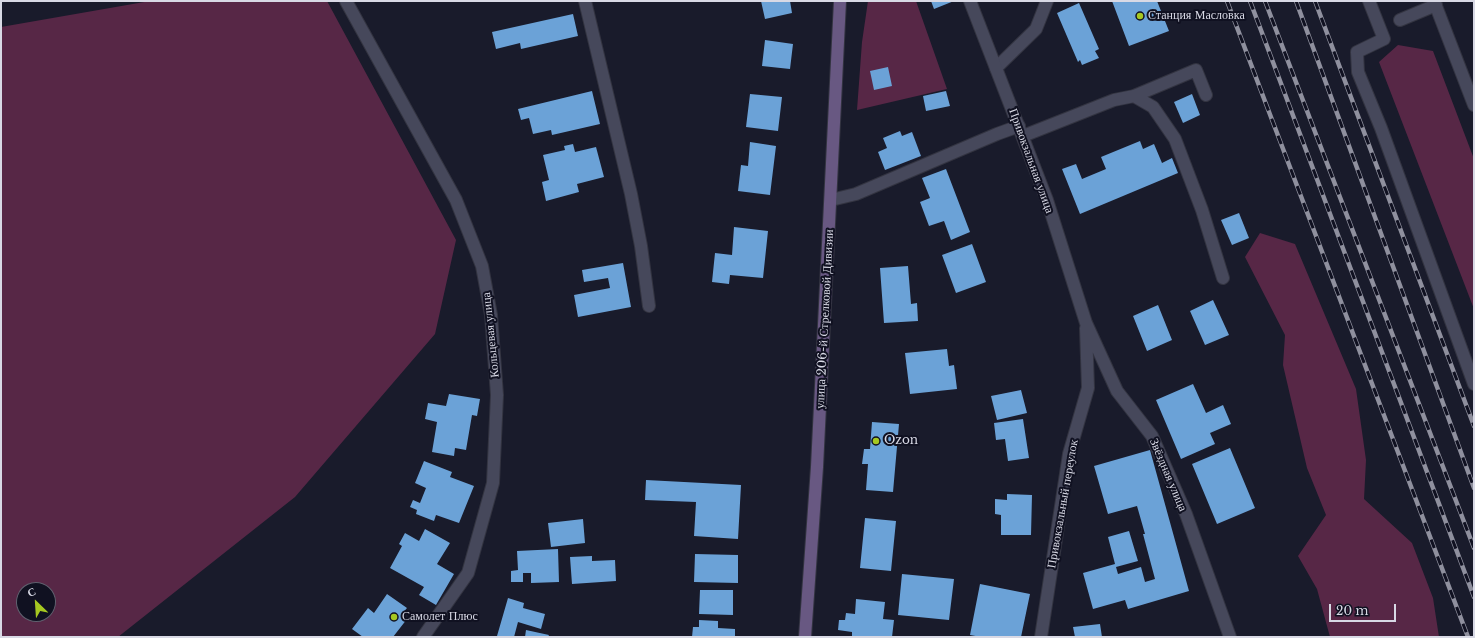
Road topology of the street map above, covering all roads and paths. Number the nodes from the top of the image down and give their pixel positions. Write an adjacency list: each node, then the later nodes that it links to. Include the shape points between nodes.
1 (346, 1): 19 (street, Кольцевая улица, via 456,200 482,266 491,315 497,395 493,483 468,574)
2 (585, 1): 16 (street, via 631,194)
3 (840, 1): 14 (main road, улица 206-й Стрелковой Дивизии)
4 (970, 1): 9 (street, Привокзальная улица)
5 (1047, 1): 9 (street, via 1036,30)
6 (1369, 1): 18 (street, via 1384,39 1357,52 1358,72)
7 (1435, 3): 8 (street); 12 (street)
8 (1400, 20)
9 (996, 68): 13 (street, Привокзальная улица)
10 (1206, 95): 11 (street, via 1196,70)
11 (1134, 96): 13 (street, via 1114,100); 15 (street, via 1153,107 1175,139 1202,210)
12 (1474, 105)
13 (1021, 131): 14 (street, via 997,134 856,194); 17 (street, Привокзальная улица, via 1047,200)
14 (830, 200): 20 (main road, улица 206-й Стрелковой Дивизии, via 817,467)
15 (1223, 278)
16 (649, 306)
17 (1086, 323): 21 (street, Привокзальный переулок, via 1088,388 1069,454); 22 (street, Звёздная улица, via 1117,391 1152,436 1186,514)
18 (1474, 384)
19 (423, 637)
20 (805, 637)
21 (1041, 637)
22 (1230, 637)

